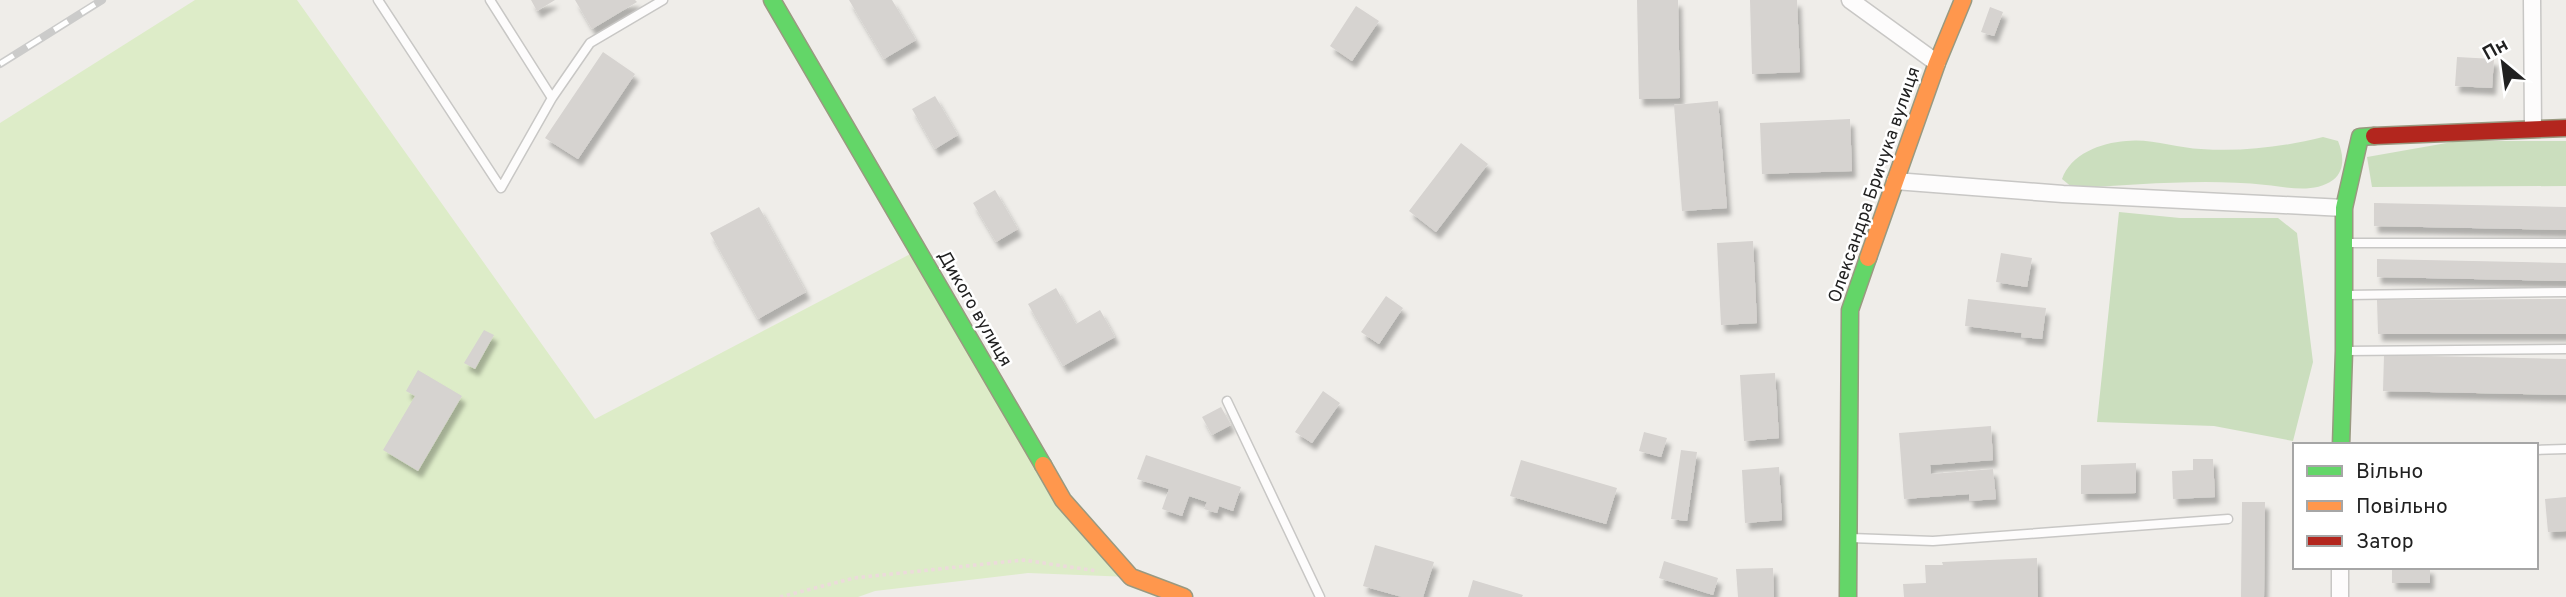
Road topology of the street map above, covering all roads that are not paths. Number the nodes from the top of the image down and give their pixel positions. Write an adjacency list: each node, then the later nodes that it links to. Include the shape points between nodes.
1 (378, 0): 9 (lane, via 501,187)
2 (490, 0): 9 (lane)
3 (663, 0): 9 (lane, via 590,43)
4 (772, 0): 27 (street, Дикого вулиця, via 1063,500 1131,577)
5 (1850, 0): 8 (street)
6 (1963, 0): 8 (street, Олександра Бричука вулиця)
7 (2532, 0): 11 (street)
8 (1937, 63): 12 (street, Олександра Бричука вулиця)
9 (552, 97)
10 (2566, 128): 11 (street)
11 (2533, 129): 13 (street, via 2360,137)
12 (1895, 181): 13 (street); 25 (street, Олександра Бричука вулиця, via 1850,310)
13 (2344, 208): 14 (street)
14 (2343, 243): 15 (lane); 17 (street)
15 (2566, 243)
16 (2566, 292): 17 (lane)
17 (2344, 295): 19 (street)
18 (2566, 349): 19 (lane)
19 (2344, 351): 21 (street)
20 (1227, 401): 28 (lane)
21 (2341, 443)
22 (2566, 449): 23 (lane)
23 (2538, 450)
24 (2228, 519): 25 (lane, via 1933,541)
25 (1848, 538): 29 (street, Олександра Бричука вулиця)
26 (2340, 569): 30 (street)
27 (1184, 597)
28 (1320, 597)
29 (1848, 597)
30 (2340, 597)

